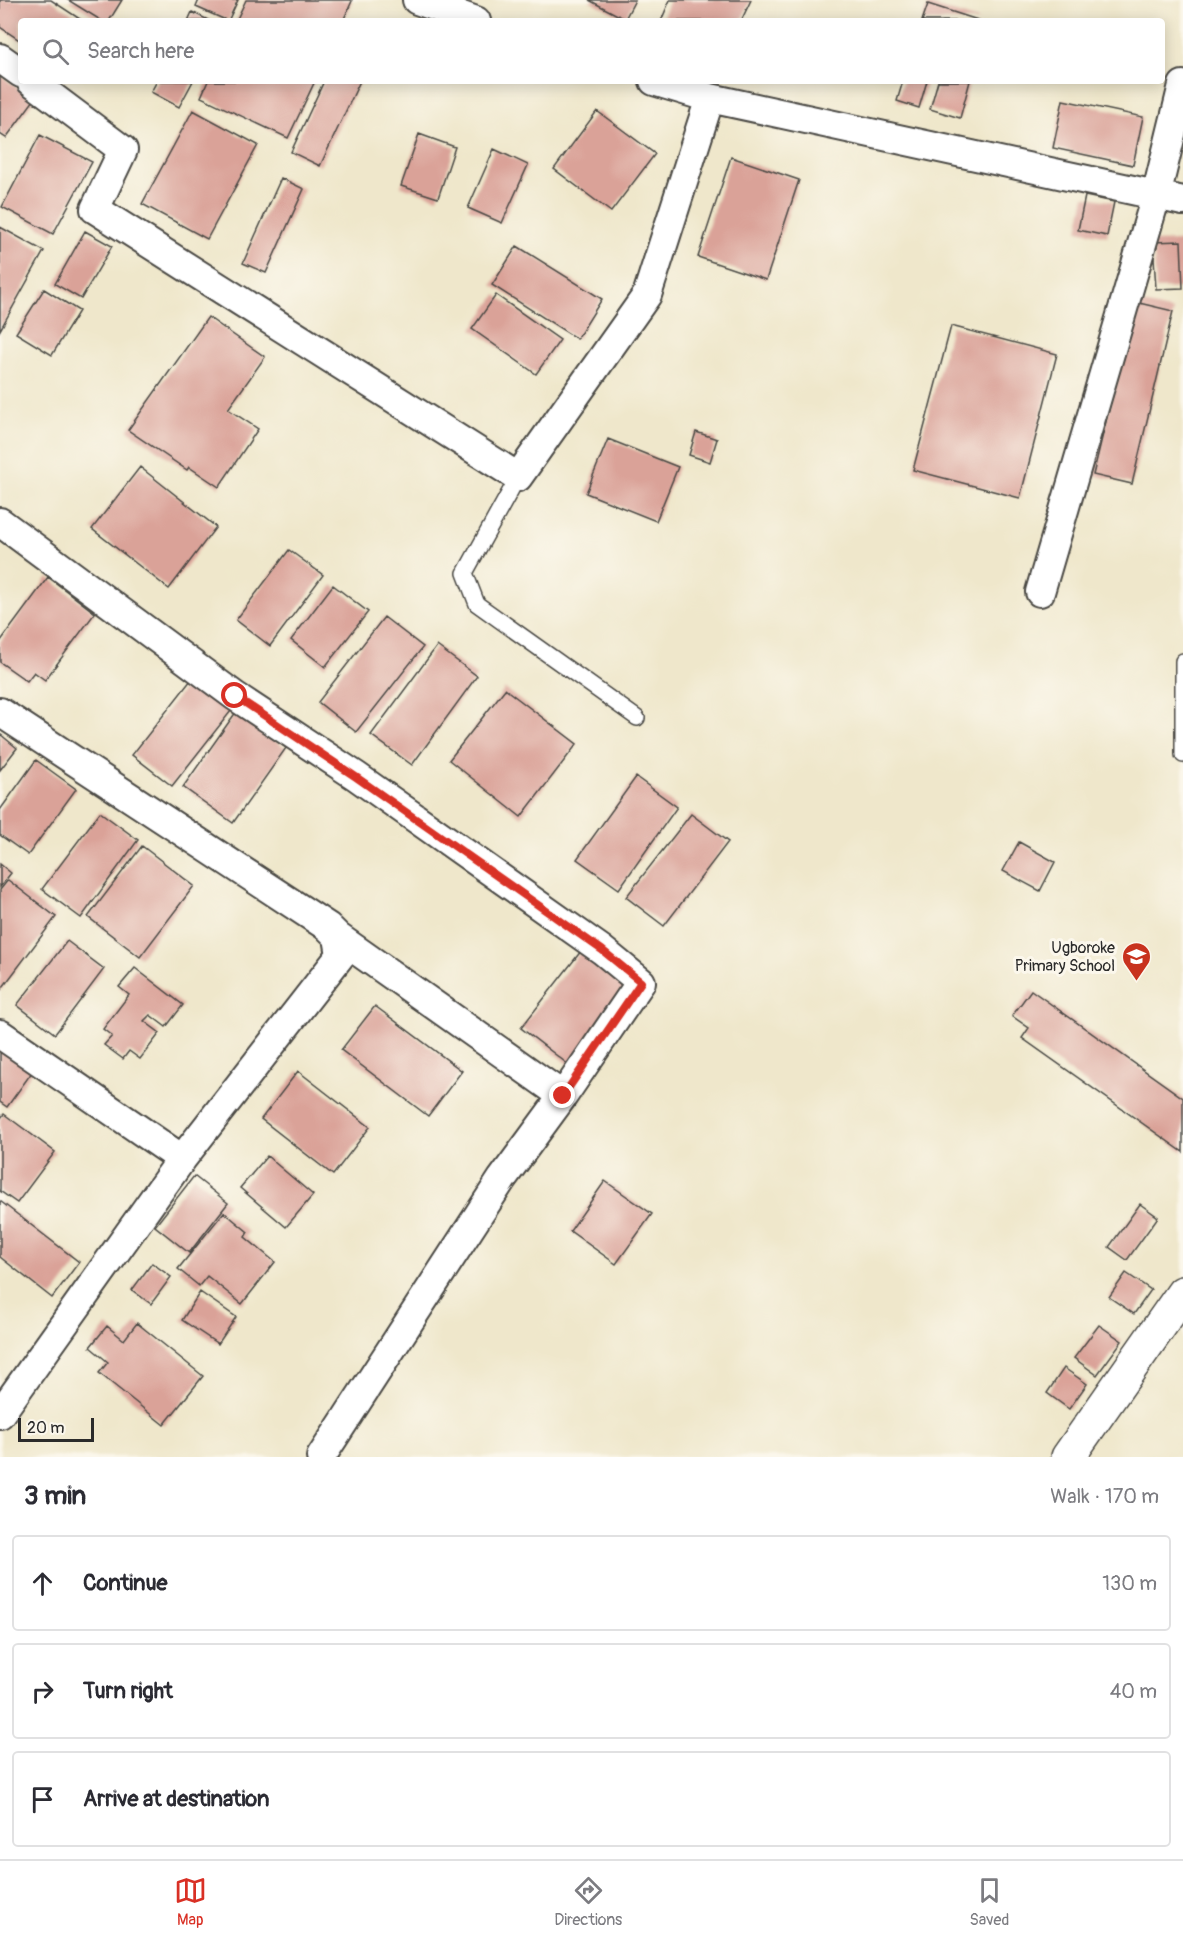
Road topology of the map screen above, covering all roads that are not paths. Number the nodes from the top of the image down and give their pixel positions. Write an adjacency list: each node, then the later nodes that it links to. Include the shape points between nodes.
1 (417, 0): 2 (street)
2 (468, 18)
3 (0, 58): 4 (street)
4 (18, 71)
5 (35, 84): 10 (street, via 123,150 95,209)
6 (664, 84): 8 (street)
7 (1183, 85): 9 (street)
8 (710, 98): 9 (street); 10 (street, via 647,295)
9 (1170, 199): 12 (street)
10 (518, 477): 15 (lane, via 465,573 477,604)
11 (0, 522): 19 (street, via 235,696 384,796 602,950 641,982)
12 (1040, 592)
13 (1183, 661): 16 (lane)
14 (0, 712): 17 (street)
15 (637, 718)
16 (1183, 755)
17 (338, 937): 19 (street); 20 (street, via 341,955 332,969)
18 (0, 1034): 20 (street)
19 (563, 1096): 23 (street, via 502,1179)
20 (182, 1160): 22 (street)
21 (1183, 1293): 24 (street)
22 (0, 1414)
23 (321, 1457)
24 (1068, 1457)

